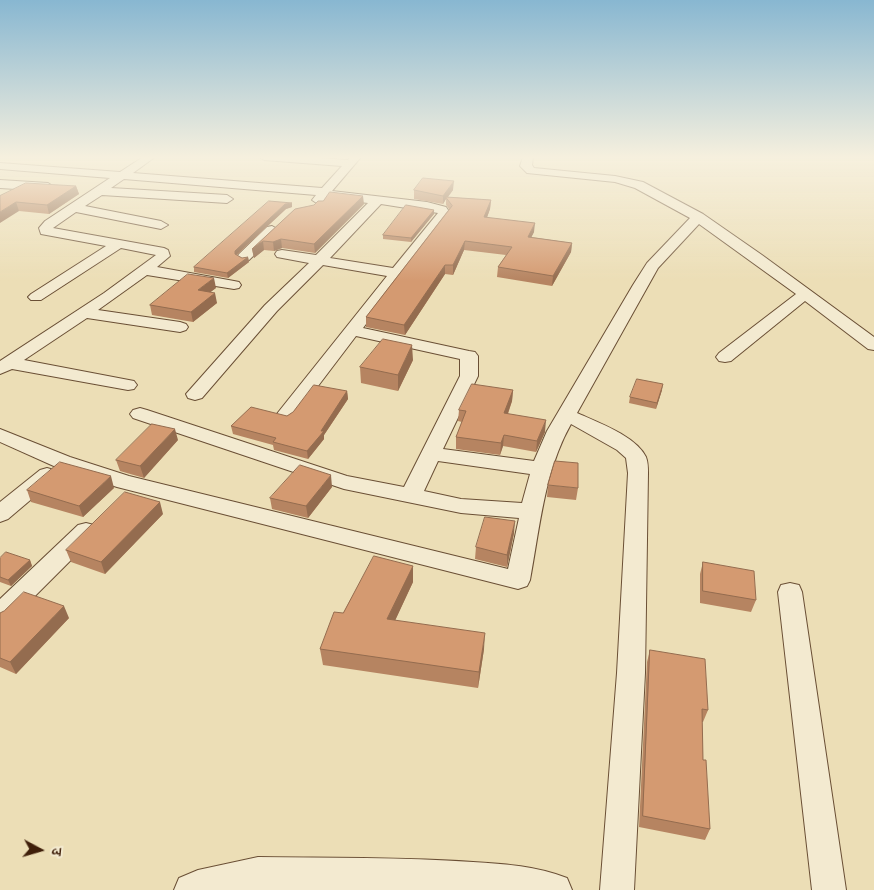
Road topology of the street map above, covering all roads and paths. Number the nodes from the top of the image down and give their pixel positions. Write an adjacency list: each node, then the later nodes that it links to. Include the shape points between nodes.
1 (89, 199): 8 (street)
2 (206, 199): 6 (street)
3 (319, 199): 9 (street)
4 (366, 199): 7 (street)
5 (663, 199): 10 (street)
6 (227, 200)
7 (377, 200): 16 (street); 18 (street, via 438,208 444,213)
8 (75, 208): 12 (street); 13 (street, via 50,224 46,231)
9 (310, 208)
10 (698, 216): 20 (street); 31 (street, via 652,266)
11 (284, 219): 15 (street)
12 (161, 225)
13 (116, 245): 17 (street, via 163,253); 21 (street)
14 (282, 254): 16 (street)
15 (244, 257)
16 (320, 260): 18 (street); 29 (street, via 271,308)
17 (146, 270): 19 (street); 22 (street)
18 (397, 273): 24 (street)
19 (234, 285)
20 (805, 294): 25 (street); 26 (street)
21 (36, 297)
22 (84, 313): 23 (street); 27 (street)
23 (180, 327)
24 (351, 330): 32 (street); 34 (street, via 469,356 469,376)
25 (874, 345)
26 (725, 357)
27 (5, 366): 28 (street)
28 (128, 385)
29 (195, 394)
30 (140, 414): 38 (street, via 344,482)
31 (566, 414): 36 (street); 45 (street, via 631,451 636,458 638,473 632,673)
32 (286, 415)
33 (0, 435): 35 (street)
34 (432, 454): 36 (street); 38 (street)
35 (62, 462): 37 (street); 40 (street)
36 (542, 469): 39 (street)
37 (134, 484): 39 (street, via 518,580); 42 (street)
38 (411, 495): 39 (street, via 461,506)
39 (532, 511)
40 (0, 514)
41 (790, 592): 46 (street)
42 (0, 615)
43 (191, 890): 44 (street, via 258,874 437,876 517,882)
44 (555, 890)
45 (617, 890)
46 (829, 890)

